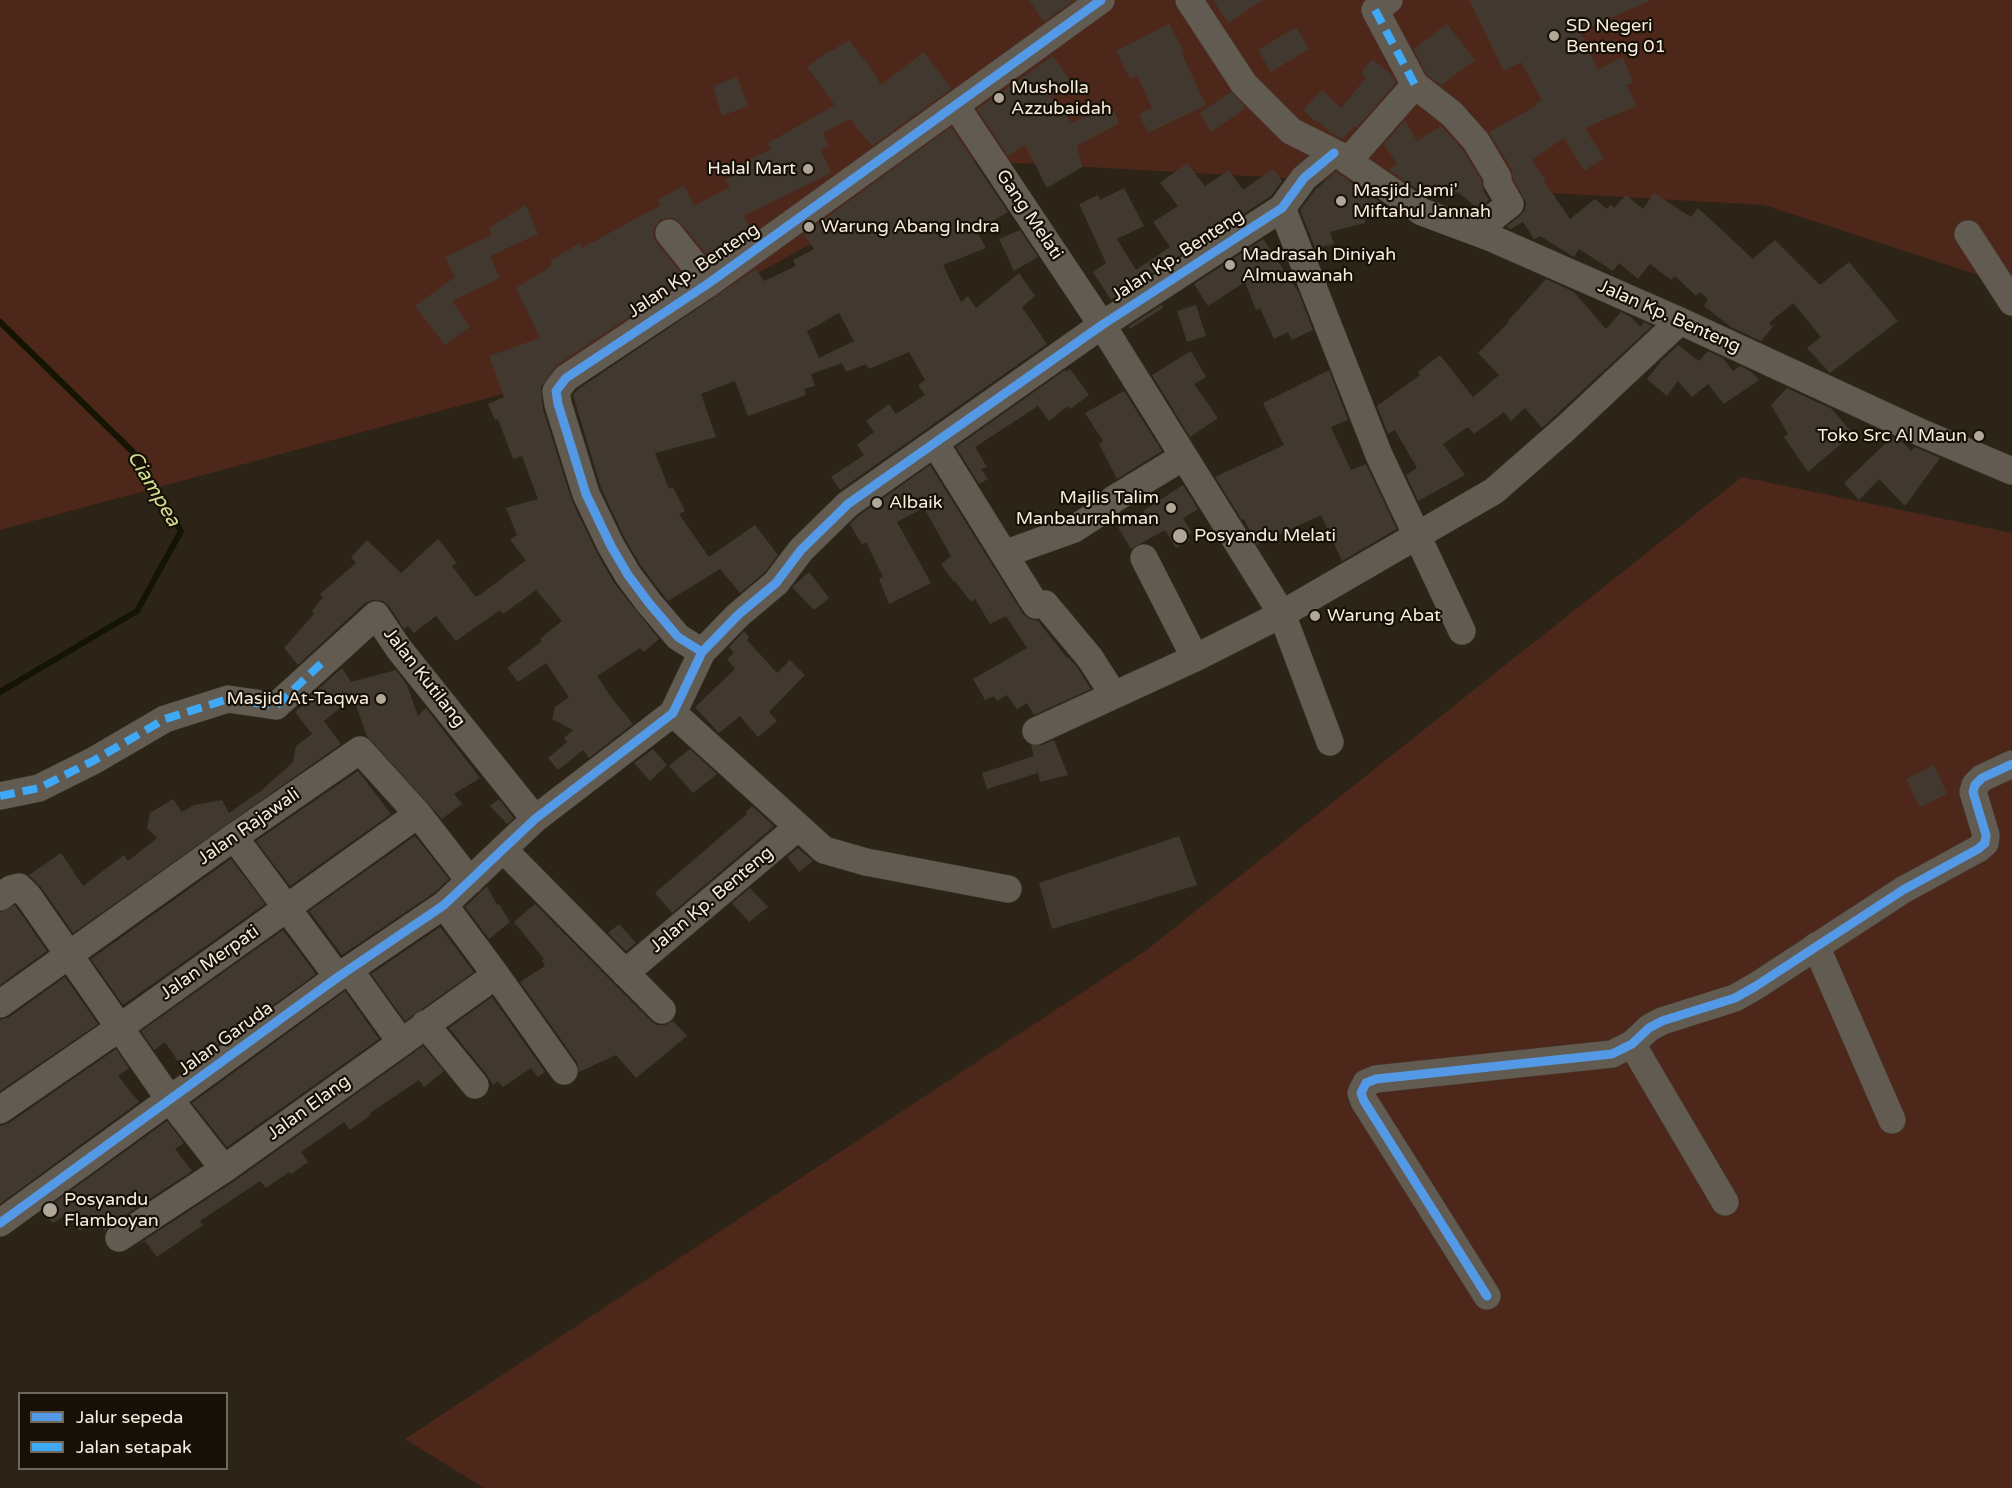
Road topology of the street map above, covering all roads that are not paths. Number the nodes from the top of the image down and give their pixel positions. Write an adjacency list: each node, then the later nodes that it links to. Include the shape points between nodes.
1 (1101, 0): 5 (street, Jalan Kp. Benteng)
2 (1189, 0): 6 (street, Jalan Kp. Benteng, via 1244,84 1291,131)
3 (1389, 0): 4 (street, via 1375,10)
4 (1415, 85): 6 (street); 8 (street, via 1452,114 1476,141 1510,204)
5 (956, 106): 11 (street, Jalan Kp. Benteng); 14 (street, Gang Melati)
6 (1341, 157): 7 (street, Jalan Kp. Benteng, via 1304,178); 8 (street, Jalan Kp. Benteng, via 1422,213)
7 (1282, 208): 14 (street, Jalan Kp. Benteng); 18 (street, via 1379,455)
8 (1476, 231): 13 (street, Jalan Kp. Benteng)
9 (669, 233): 11 (street)
10 (1968, 234): 12 (street)
11 (709, 283): 23 (street, Jalan Kp. Benteng, via 566,378 556,391 586,494 611,546 635,584 678,637)
12 (2012, 302)
13 (1680, 321): 17 (street, Jalan Kp. Benteng); 18 (street, via 1494,491)
14 (1102, 325): 15 (street, Jalan Kp. Benteng); 16 (street, Gang Melati)
15 (935, 443): 19 (street); 23 (street, Jalan Kp. Benteng, via 848,504 801,550 776,583)
16 (1183, 457): 19 (street, via 1074,529); 21 (street, Gang Melati)
17 (2012, 471)
18 (1416, 535): 21 (street); 22 (street)
19 (1005, 555): 25 (street, via 1036,605 1045,604 1090,658)
20 (1144, 558): 24 (street)
21 (1282, 614): 24 (street); 28 (street, Gang Melati)
22 (1462, 631)
23 (702, 652): 26 (street, Jalan Kp. Benteng)
24 (1195, 658): 25 (street)
25 (1113, 694): 27 (street)
26 (673, 713): 32 (street, Jalan Kp. Benteng); 33 (street)
27 (1036, 731)
28 (1330, 742)
29 (2012, 764): 41 (street, via 1975,785 1973,792 1985,843)
30 (0, 796): 32 (street, Jalan Kutilang, via 39,788 165,719 228,699 276,705 376,615)
31 (417, 814): 34 (street, Jalan Rajawali, via 360,750); 36 (street, Jalan Rajawali); 40 (street, Jalan Merpati)
32 (535, 819): 35 (street, Jalan Kp. Benteng)
33 (798, 827): 37 (street, via 824,850 866,862); 43 (street, Jalan Kp. Benteng)
34 (234, 837): 40 (street); 42 (street, Jalan Rajawali)
35 (503, 849): 36 (street, Jalan Garuda); 43 (street)
36 (470, 881): 39 (street, Jalan Garuda)
37 (1008, 889)
38 (0, 897): 42 (street, via 19,887)
39 (444, 905): 44 (street, Jalan Garuda); 45 (street)
40 (286, 909): 44 (street); 49 (street, Jalan Merpati)
41 (1816, 946): 51 (street, via 1735,998 1662,1021); 56 (street)
42 (69, 956): 46 (street, Jalan Rajawali); 49 (street)
43 (625, 973): 47 (street)
44 (344, 974): 50 (street); 54 (street, Jalan Garuda)
45 (496, 975): 48 (street, Jalan Elang); 52 (street)
46 (0, 1004)
47 (662, 1010)
48 (425, 1024): 50 (street, Jalan Elang); 53 (street)
49 (119, 1028): 54 (street); 55 (street, Jalan Merpati)
50 (401, 1042): 57 (street, Jalan Elang)
51 (1632, 1044): 58 (street); 61 (street, via 1612,1054 1366,1083 1361,1093 1364,1101)
52 (564, 1071)
53 (475, 1085)
54 (170, 1100): 57 (street); 59 (street, Jalan Garuda)
55 (0, 1110)
56 (1892, 1120)
57 (224, 1169): 60 (street, Jalan Elang)
58 (1725, 1202)
59 (0, 1223)
60 (119, 1238)
61 (1487, 1296)

